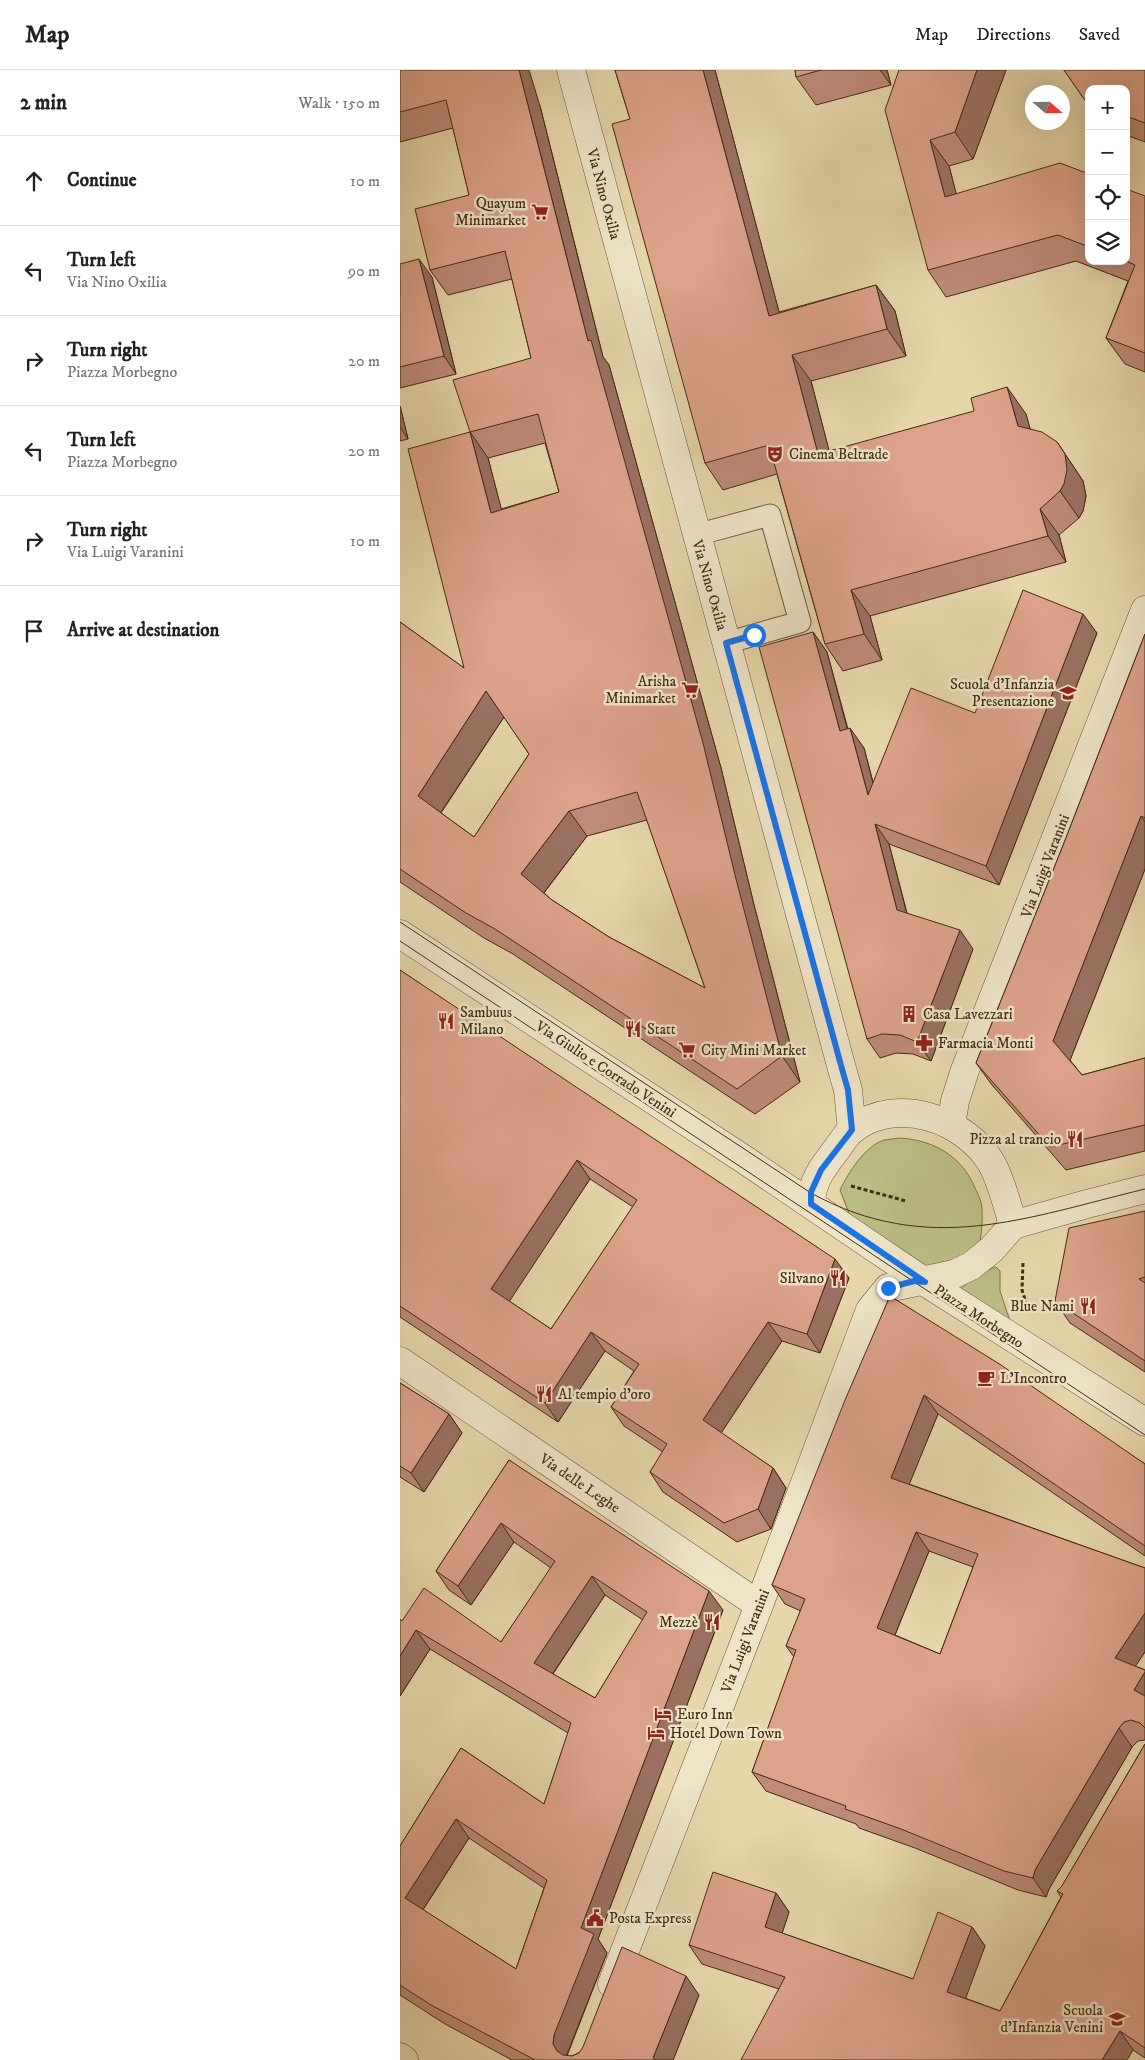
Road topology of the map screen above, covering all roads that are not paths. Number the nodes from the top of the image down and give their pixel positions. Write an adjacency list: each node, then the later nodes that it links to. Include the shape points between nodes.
1 (571, 70): 2 (street, Via Nino Oxilia)
2 (696, 535): 4 (street, Via Nino Oxilia); 4 (lane, via 770,515 800,622)
3 (1145, 610): 6 (street, Via Luigi Varanini, via 966,1070)
4 (726, 643): 7 (street, Via Nino Oxilia, via 846,1083)
5 (400, 934): 9 (street, Via Giulio e Corrado Venini)
6 (951, 1124): 7 (street, via 923,1115 899,1113 877,1117); 10 (street, via 972,1140 991,1163)
7 (852, 1130): 9 (street, via 821,1170 811,1192)
8 (1145, 1190): 10 (street)
9 (811, 1204): 11 (street, Piazza Morbegno)
10 (1013, 1225): 11 (street, Piazza Morbegno, via 991,1250 971,1266)
11 (925, 1282): 13 (street, Piazza Morbegno); 14 (street, Via Luigi Varanini, via 914,1281 888,1288 870,1310)
12 (400, 1361): 14 (street, Via delle Leghe)
13 (1145, 1422)
14 (760, 1605): 15 (street, Via Luigi Varanini)
15 (604, 2003)
16 (400, 2057): 17 (main road)
17 (404, 2060)

